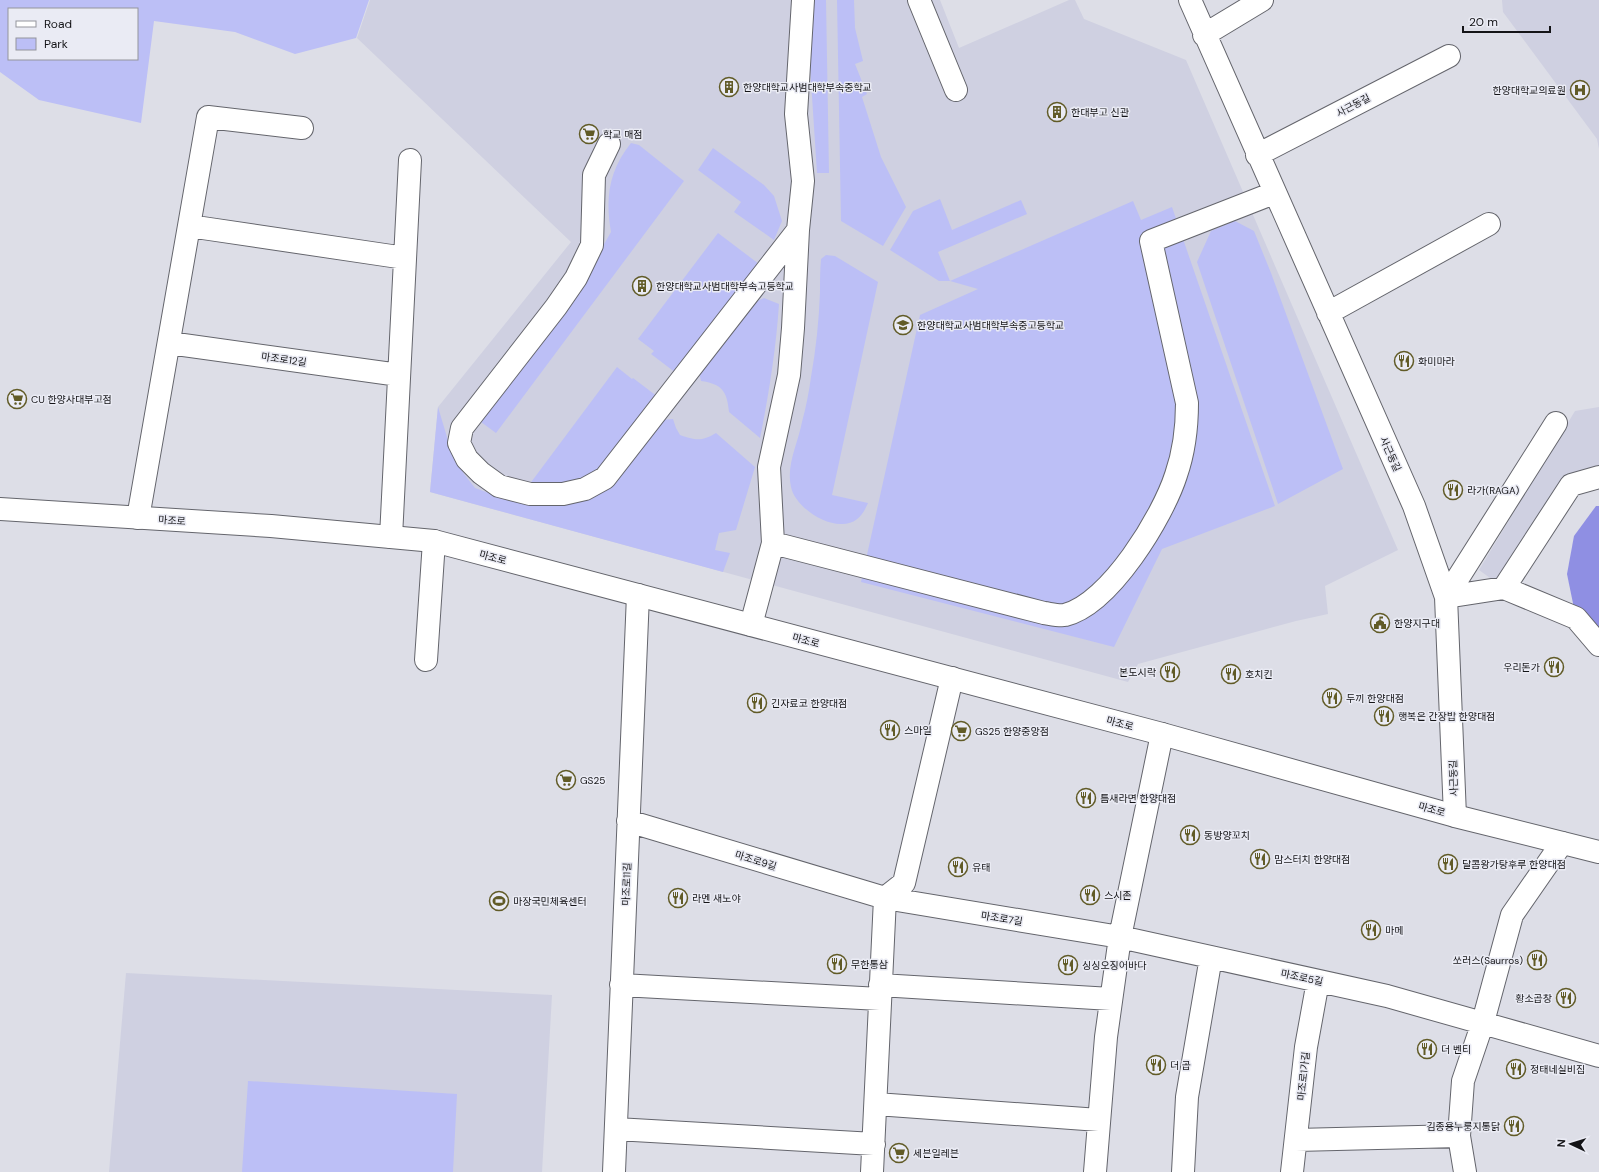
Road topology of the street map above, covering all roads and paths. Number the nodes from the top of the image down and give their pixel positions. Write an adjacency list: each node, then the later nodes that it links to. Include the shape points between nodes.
1 (803, 0): 15 (street, via 796,114 803,181)
2 (919, 0): 7 (street)
3 (1190, 0): 5 (street, 사근동길)
4 (1262, 0): 5 (street)
5 (1204, 35): 10 (street, 사근동길)
6 (1449, 56): 10 (street, 사근동길)
7 (956, 90)
8 (302, 128): 14 (street, via 208,117)
9 (609, 144): 15 (street, via 594,175 592,245 576,278 462,428 459,443 467,459 499,486 530,494 563,494 585,489 605,478)
10 (1257, 155): 12 (street, 사근동길)
11 (410, 160): 16 (street)
12 (1274, 193): 17 (street, 사근동길); 26 (street, via 1151,241 1187,403 1183,449 1168,498 1142,541 1116,579 1083,608 1064,615 1044,613)
13 (1489, 224): 17 (street)
14 (189, 226): 16 (street); 18 (street)
15 (798, 230): 26 (street, via 789,375 769,467)
16 (405, 258): 19 (street)
17 (1328, 313): 29 (street, 사근동길, via 1414,506)
18 (169, 343): 19 (street, 마조로12길); 23 (street)
19 (399, 375): 24 (street)
20 (1556, 423): 29 (street)
21 (1599, 477): 27 (street, via 1571,485)
22 (0, 509): 23 (street, 마조로)
23 (138, 518): 24 (street, 마조로)
24 (391, 537): 25 (street, 마조로)
25 (434, 541): 28 (street, 마조로); 32 (street)
26 (773, 543): 30 (street)
27 (1504, 588): 29 (street); 31 (street, via 1576,618)
28 (638, 595): 30 (street, 마조로); 36 (street, 마조로11길)
29 (1446, 596): 35 (street, 사근동길)
30 (751, 625): 33 (street, 마조로)
31 (1599, 645)
32 (426, 660)
33 (952, 678): 34 (street, 마조로); 39 (street, via 904,883)
34 (1162, 734): 35 (street, 마조로); 40 (street)
35 (1455, 816): 37 (street, 마조로)
36 (628, 821): 39 (street, 마조로9길); 43 (street, 마조로11길)
37 (1562, 843): 38 (street, 마조로); 46 (street, via 1512,915)
38 (1599, 852)
39 (885, 898): 40 (street, 마조로7길); 44 (street)
40 (1120, 937): 41 (street, 마조로5길); 45 (street)
41 (1211, 957): 42 (street, 마조로5길); 57 (street, via 1187,1097)
42 (1318, 981): 46 (street, 마조로5길, via 1388,996); 52 (street, 마조로1가길, via 1306,1046)
43 (621, 985): 44 (street); 50 (street, 마조로11길)
44 (880, 992): 45 (street); 48 (street)
45 (1111, 999): 49 (street)
46 (1483, 1022): 47 (street, 마조로5길); 51 (street, via 1463,1081)
47 (1599, 1056)
48 (876, 1104): 49 (street); 53 (street)
49 (1099, 1120): 56 (street)
50 (616, 1129): 53 (street); 54 (street, 마조로11길)
51 (1459, 1136): 52 (street); 59 (street)
52 (1296, 1140): 58 (street, 마조로1가길)
53 (874, 1144): 55 (street)
54 (614, 1172)
55 (872, 1172)
56 (1095, 1172)
57 (1183, 1172)
58 (1292, 1172)
59 (1465, 1172)

